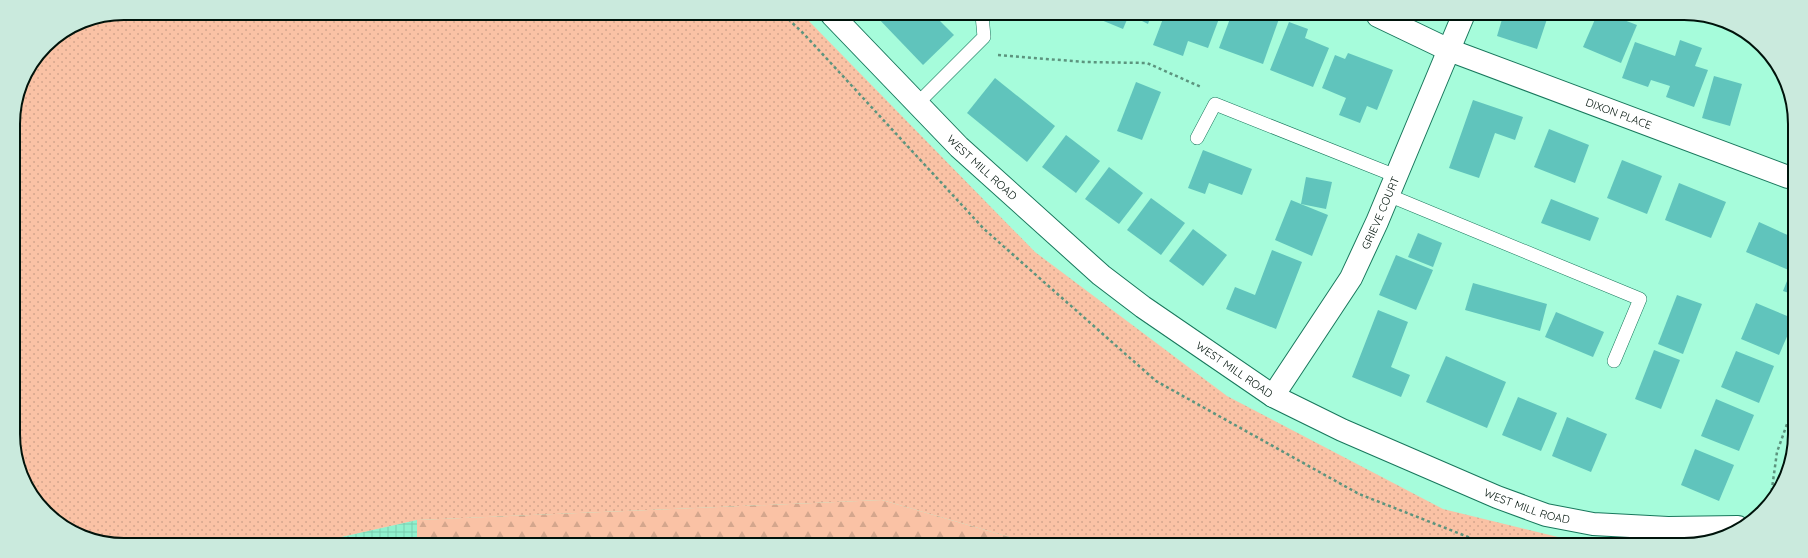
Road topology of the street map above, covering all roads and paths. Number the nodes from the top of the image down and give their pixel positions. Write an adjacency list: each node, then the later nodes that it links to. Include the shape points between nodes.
1 (837, 20): 7 (street, WEST MILL ROAD)
2 (982, 20): 7 (lane, via 984,37)
3 (1386, 20): 5 (street, DIXON PLACE)
4 (1461, 20): 5 (street, GRIEVE COURT)
5 (1449, 50): 10 (street, DIXON PLACE); 11 (street, GRIEVE COURT)
6 (996, 55): 8 (path, via 1084,62 1147,62 1210,91)
7 (916, 104): 13 (street, WEST MILL ROAD, via 1101,275 1143,307)
8 (1215, 104): 9 (lane); 11 (lane)
9 (1198, 138)
10 (1788, 177)
11 (1392, 185): 12 (lane, via 1640,298); 13 (street, GRIEVE COURT, via 1351,278)
12 (1614, 361)
13 (1273, 396): 16 (street, WEST MILL ROAD, via 1342,430 1476,488 1546,514 1593,524 1668,528)
14 (1788, 421): 15 (path, via 1777,452)
15 (1772, 491)
16 (1730, 527)

